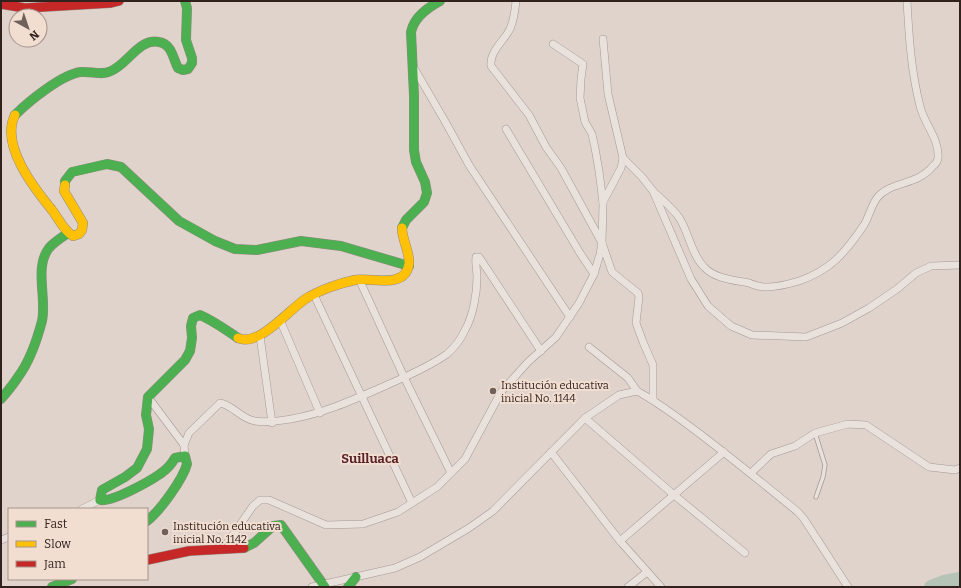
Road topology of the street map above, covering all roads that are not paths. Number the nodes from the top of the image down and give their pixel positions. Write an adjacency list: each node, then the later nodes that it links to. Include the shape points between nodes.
1 (119, 1): 6 (street, via 25,8)
2 (185, 1): 14 (street, via 186,40 192,58 192,64 188,69 178,68 168,46 153,41 144,45 111,72 80,72 65,77 11,118 6,133 12,159)
3 (440, 1): 9 (street, via 421,14 411,28)
4 (516, 1): 15 (street, via 510,29 494,52 490,61 491,66 529,115 546,147 565,174)
5 (907, 1): 12 (street, via 911,64 920,108 932,132 938,150 938,161 930,171 916,180 884,191 876,199 865,224 844,252 827,268 813,276 788,284 766,287 710,273 698,259 680,219)
6 (1, 4)
7 (603, 39): 11 (street, via 608,94)
8 (553, 44): 13 (street, via 583,64 581,107 592,134)
9 (413, 66): 17 (street, via 415,157 426,188 426,198 402,226 402,240 408,253); 21 (street, via 469,165)
10 (506, 130): 18 (street)
11 (622, 158): 12 (street); 13 (street, via 621,168)
12 (653, 191): 16 (street, via 691,279 708,306 731,326 752,335 806,337 842,323 869,308 916,273 931,266)
13 (603, 202): 15 (street)
14 (68, 233): 17 (street, via 73,236 79,234 82,223 64,191 65,180 72,172 107,164 121,167 134,177 179,221 235,249 257,250 301,241 341,246); 30 (street, via 47,250 42,258 43,314 33,349 21,375)
15 (602, 243): 18 (street); 31 (street, via 612,272 638,293 636,323 653,365)
16 (960, 265)
17 (409, 266): 19 (street, via 404,274 389,281)
18 (594, 274): 21 (street)
19 (359, 280): 20 (street); 26 (street)
20 (314, 294): 22 (street); 29 (street)
21 (570, 317): 25 (street, via 556,337)
22 (280, 320): 23 (street); 32 (street)
23 (260, 336): 28 (street, via 240,340 209,318 200,315 194,318 191,326 190,351 185,360); 34 (street)
24 (589, 347): 27 (street, via 628,378)
25 (541, 351): 26 (street, via 476,256 476,294 466,329 447,354); 41 (street, via 501,392 465,459)
26 (404, 377): 29 (street); 41 (street)
27 (637, 391): 31 (street); 33 (street, via 619,395)
28 (148, 396): 36 (street); 45 (street, via 147,449 137,468 102,490)
29 (362, 396): 32 (street); 46 (street)
30 (1, 399)
31 (653, 399): 38 (street)
32 (320, 413): 34 (street)
33 (585, 418): 37 (street); 43 (street)
34 (272, 423): 36 (street, via 253,421 220,403 189,433)
35 (815, 433): 40 (street, via 848,424 866,426 929,467 955,470); 42 (street, via 795,446 771,454); 44 (lane, via 825,465)
36 (184, 445): 39 (street)
37 (551, 452): 49 (street); 54 (street, via 493,511 469,528 420,557 395,568)
38 (724, 452): 42 (street); 43 (street)
39 (185, 456): 45 (street, via 174,458 171,465 160,474 117,498); 48 (street, via 187,466 178,482)
40 (960, 468)
41 (451, 473): 46 (street, via 437,487)
42 (751, 473): 62 (street, via 804,518)
43 (674, 495): 49 (street); 51 (street)
44 (816, 497)
45 (100, 500): 47 (street)
46 (412, 503): 50 (street, via 398,512 363,524 326,525 269,500 260,500 253,506)
47 (84, 508)
48 (148, 520)
49 (620, 542): 53 (street)
50 (223, 550): 52 (street, via 190,551); 56 (street, via 242,549 254,543 273,526 281,525)
51 (745, 553)
52 (148, 560)
53 (647, 572): 60 (street); 61 (street)
54 (356, 577): 56 (street); 59 (street)
55 (70, 580): 57 (street)
56 (324, 585): 58 (street)
57 (52, 587)
58 (312, 587)
59 (348, 587)
60 (628, 587)
61 (661, 587)
62 (848, 587)

